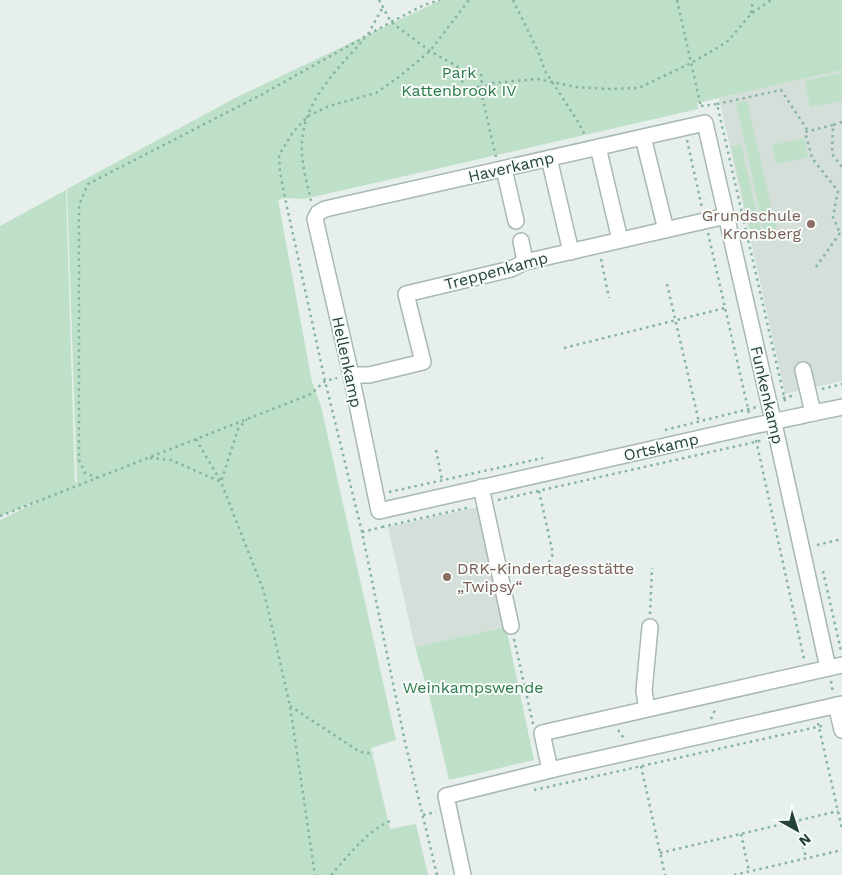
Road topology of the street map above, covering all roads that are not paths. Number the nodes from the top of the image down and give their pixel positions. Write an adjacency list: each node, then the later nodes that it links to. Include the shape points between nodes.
1 (705, 124): 2 (street, Haverkamp); 7 (street, Funkenkamp)
2 (643, 137): 3 (street, Haverkamp); 9 (street)
3 (594, 148): 4 (street, Haverkamp); 10 (street)
4 (549, 158): 5 (street, Haverkamp); 12 (street)
5 (502, 170): 6 (street, Haverkamp); 8 (street)
6 (318, 213): 15 (street, Hellenkamp, via 315,219)
7 (726, 216): 9 (street, Treppenkamp); 18 (street, Funkenkamp)
8 (516, 221)
9 (666, 230): 10 (street, Treppenkamp)
10 (620, 240): 12 (street, Treppenkamp)
11 (521, 241): 13 (street)
12 (571, 252): 13 (street, Treppenkamp)
13 (525, 262): 15 (street, Treppenkamp, via 511,270 406,294 423,362 369,375)
14 (803, 370): 17 (street)
15 (351, 375): 20 (street, Hellenkamp)
16 (842, 407): 17 (street, Ortskamp)
17 (812, 413): 18 (street, Ortskamp)
18 (773, 422): 19 (street, Ortskamp); 23 (street, Funkenkamp)
19 (481, 487): 20 (street, Ortskamp); 21 (street)
20 (379, 511)
21 (511, 626)
22 (650, 627): 25 (street, via 644,691)
23 (835, 666): 25 (street)
24 (839, 704): 26 (street); 27 (street)
25 (647, 709): 27 (street, via 542,732)
26 (841, 726)
27 (550, 770): 28 (street, via 447,803)
28 (463, 875)

